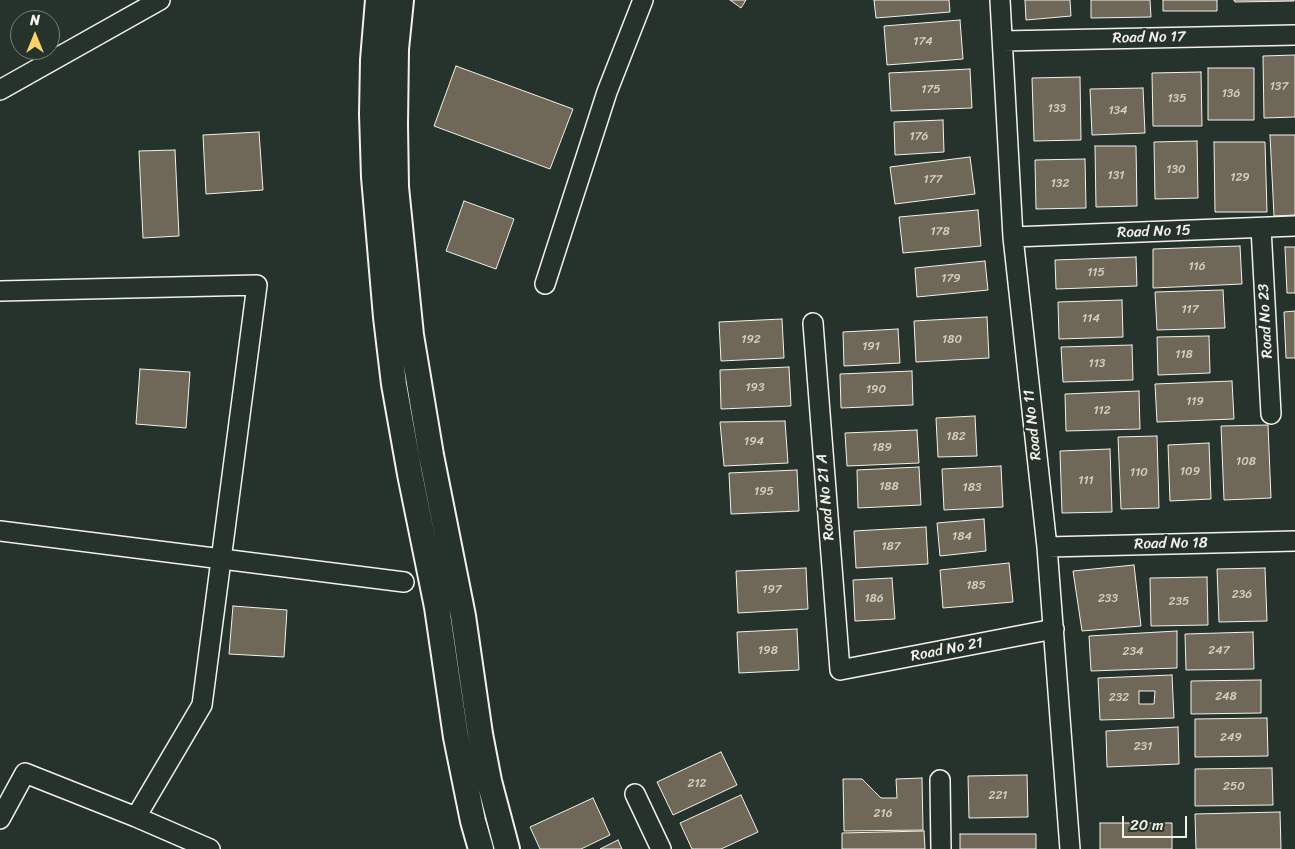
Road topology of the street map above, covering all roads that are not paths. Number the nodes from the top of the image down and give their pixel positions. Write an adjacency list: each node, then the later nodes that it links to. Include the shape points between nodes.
1 (160, 0): 8 (street)
2 (378, 0): 28 (street, via 373,60 374,177 395,392 437,607 458,746)
3 (401, 0): 29 (street, via 396,68 396,186 411,334 463,616 480,734)
4 (644, 0): 12 (street, via 607,92)
5 (1000, 0): 7 (street, Road No 11)
6 (1295, 35): 7 (street, Road No 17)
7 (1003, 41): 11 (street, Road No 11)
8 (0, 90)
9 (1295, 226): 10 (street, Road No 15)
10 (1261, 228): 11 (street, Road No 15); 15 (street, Road No 23)
11 (1013, 237): 18 (street, Road No 11)
12 (545, 284)
13 (0, 291): 19 (street, via 257,285)
14 (813, 324): 22 (street, Road No 21 A)
15 (1271, 414)
16 (0, 531): 19 (street)
17 (1295, 541): 18 (street, Road No 18)
18 (1047, 548): 21 (street, Road No 11)
19 (220, 558): 20 (street); 25 (street, via 202,705)
20 (404, 582)
21 (1054, 629): 22 (street, Road No 21); 32 (street, Road No 11)
22 (840, 670)
23 (940, 780): 31 (street)
24 (636, 794): 30 (street)
25 (136, 817): 26 (street, via 26,773); 27 (street)
26 (0, 819)
27 (210, 849)
28 (481, 849)
29 (507, 849)
30 (661, 849)
31 (941, 849)
32 (1070, 849)

